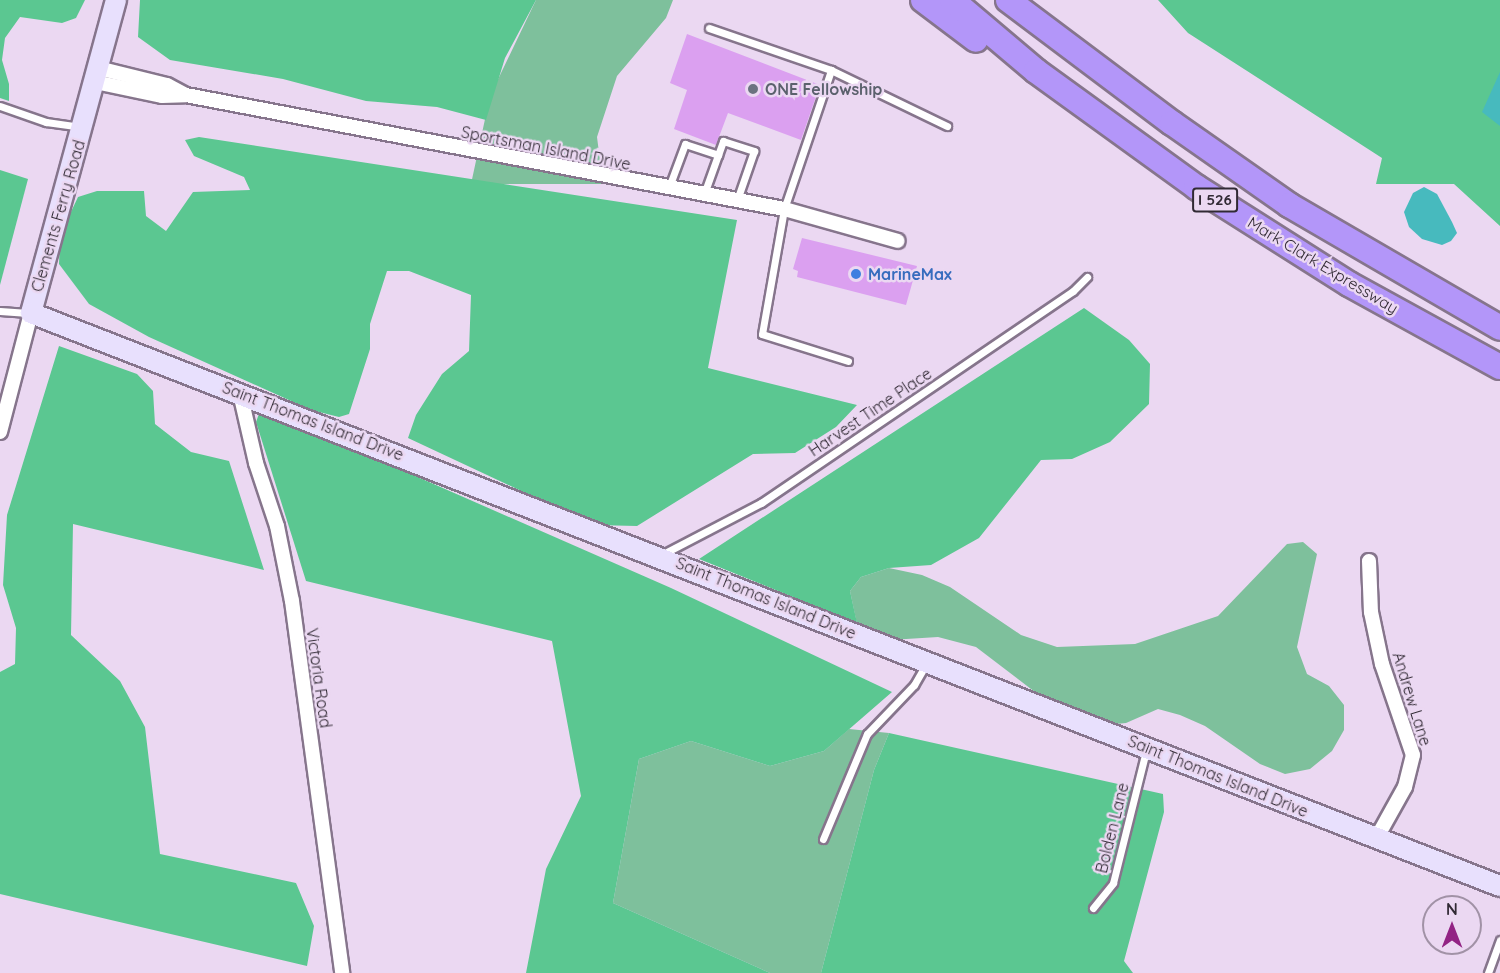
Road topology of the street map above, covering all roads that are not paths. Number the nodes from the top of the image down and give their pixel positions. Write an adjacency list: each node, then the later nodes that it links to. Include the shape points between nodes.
1 (116, 0): 7 (main road, Clements Ferry Road)
2 (923, 0): 11 (highway, via 1026,77)
3 (952, 0): 11 (highway, Mark Clark Expressway / I 526)
4 (1008, 0): 21 (highway, Mark Clark Expressway / I 526, via 1289,206)
5 (709, 28): 6 (lane)
6 (831, 70): 9 (lane); 16 (lane)
7 (96, 75): 10 (main road, Clements Ferry Road); 13 (street, Sportsman Island Drive, via 167,85 186,95)
8 (0, 106): 10 (lane, via 46,122)
9 (947, 126)
10 (83, 127): 20 (main road, Clements Ferry Road)
11 (1121, 135): 23 (highway, Mark Clark Expressway / I 526, via 1284,244)
12 (718, 155): 13 (lane, via 685,144); 14 (lane); 15 (lane, via 723,141 754,151)
13 (669, 188): 14 (street, Sportsman Island Drive)
14 (704, 194): 15 (street, Sportsman Island Drive)
15 (736, 200): 16 (street, Sportsman Island Drive)
16 (784, 208): 17 (street, Sportsman Island Drive); 22 (lane, via 762,334)
17 (898, 241)
18 (1087, 277): 26 (lane, Harvest Time Place, via 1073,291 761,503)
19 (0, 311): 20 (lane)
20 (31, 313): 24 (main road, Saint Thomas Island Drive); 25 (street, Clements Ferry Road)
21 (1500, 328)
22 (848, 361)
23 (1500, 367)
24 (240, 393): 26 (main road, Saint Thomas Island Drive); 35 (street, Victoria Road, via 256,463 277,526 292,601)
25 (0, 432)
26 (659, 556): 28 (main road, Saint Thomas Island Drive)
27 (1369, 561): 31 (street, Andrew Lane, via 1371,612 1384,671 1413,755 1405,787)
28 (927, 662): 29 (main road, Saint Thomas Island Drive); 30 (lane, via 914,685 867,734)
29 (1147, 748): 31 (main road, Saint Thomas Island Drive); 33 (lane, Bolden Lane, via 1113,883)
30 (823, 839)
31 (1376, 839): 32 (main road, Saint Thomas Island Drive)
32 (1500, 886)
33 (1093, 908)
34 (1500, 940): 36 (lane)
35 (342, 973)
36 (1488, 973)

